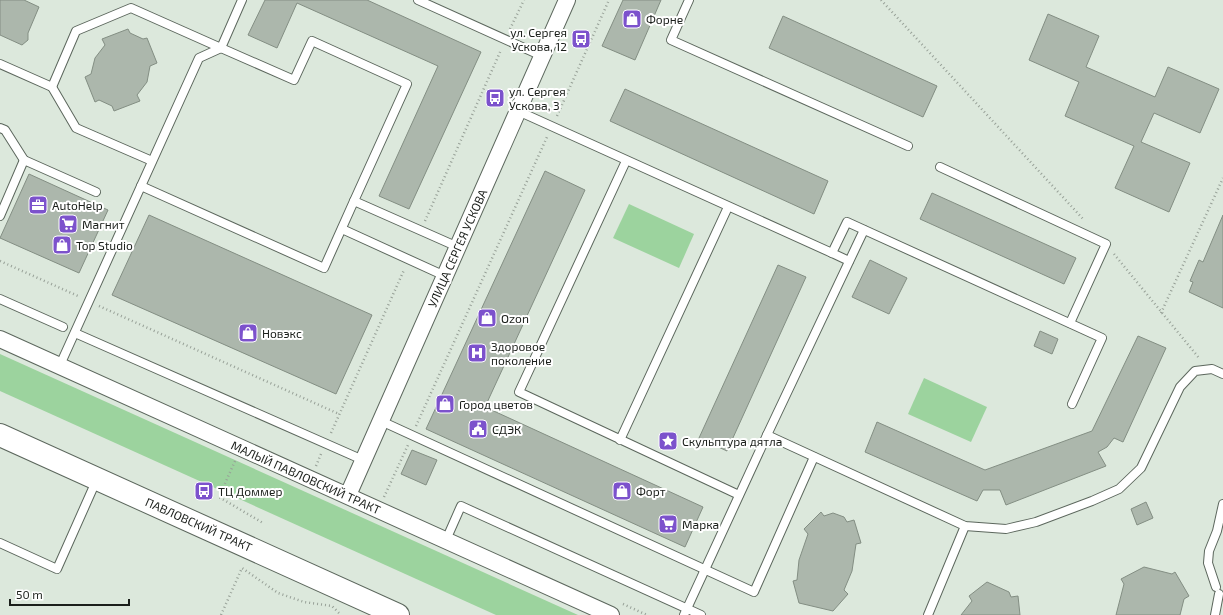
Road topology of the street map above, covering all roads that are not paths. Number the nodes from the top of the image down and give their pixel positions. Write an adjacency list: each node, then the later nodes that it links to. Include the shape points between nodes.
1 (242, 0): 5 (lane)
2 (418, 0): 6 (lane)
3 (567, 0): 6 (street, УЛИЦА СЕРГЕЯ УСКОВА)
4 (689, 0): 11 (lane, via 671,40)
5 (221, 48): 8 (lane, via 131,8 76,31); 13 (lane, via 199,58); 18 (lane, via 294,80 312,41 407,84)
6 (542, 56): 9 (street, УЛИЦА СЕРГЕЯ УСКОВА)
7 (0, 64): 8 (lane)
8 (52, 87): 13 (lane, via 76,128)
9 (518, 111): 14 (lane); 23 (street, УЛИЦА СЕРГЕЯ УСКОВА)
10 (0, 128): 12 (lane, via 5,130)
11 (908, 146)
12 (24, 160): 17 (lane); 20 (lane)
13 (152, 161): 16 (lane)
14 (626, 161): 19 (lane); 38 (lane, via 519,392)
15 (940, 167): 28 (lane, via 1106,244)
16 (141, 186): 21 (lane, via 324,268); 30 (lane)
17 (96, 192)
18 (354, 201): 21 (lane); 23 (lane)
19 (728, 206): 24 (lane); 38 (lane)
20 (0, 216)
21 (342, 229): 26 (lane)
22 (864, 230): 24 (lane, via 847,222); 25 (lane); 28 (lane)
23 (458, 247): 26 (street, УЛИЦА СЕРГЕЯ УСКОВА)
24 (832, 253): 25 (lane)
25 (849, 261): 37 (lane)
26 (445, 276): 35 (street, УЛИЦА СЕРГЕЯ УСКОВА)
27 (0, 299): 29 (lane)
28 (1070, 323): 34 (lane, via 1102,338)
29 (63, 327)
30 (75, 333): 32 (lane); 40 (lane)
31 (0, 339): 32 (street, МАЛЫЙ ПАВЛОВСКИЙ ТРАКТ)
32 (60, 365): 42 (street, МАЛЫЙ ПАВЛОВСКИЙ ТРАКТ)
33 (1223, 374): 45 (lane, via 1212,369 1195,371 1180,387 1141,468 1119,489 1036,522 1006,529)
34 (1072, 404)
35 (381, 421): 40 (street, УЛИЦА СЕРГЕЯ УСКОВА); 48 (lane)
36 (0, 435): 41 (main road, ПАВЛОВСКИЙ ТРАКТ)
37 (767, 435): 39 (lane); 43 (lane)
38 (620, 440): 43 (lane)
39 (814, 457): 45 (lane); 48 (lane, via 754,592)
40 (363, 460): 42 (street, УЛИЦА СЕРГЕЯ УСКОВА)
41 (97, 479): 47 (lane, via 57,569); 50 (main road, ПАВЛОВСКИЙ ТРАКТ, via 372,607)
42 (348, 495): 46 (street, МАЛЫЙ ПАВЛОВСКИЙ ТРАКТ)
43 (739, 495): 48 (lane)
44 (1223, 504): 54 (lane, via 1208,562 1217,591)
45 (965, 526): 53 (lane)
46 (446, 540): 49 (lane, via 461,506); 51 (street, МАЛЫЙ ПАВЛОВСКИЙ ТРАКТ)
47 (0, 544)
48 (705, 569): 49 (lane)
49 (686, 612): 52 (lane)
50 (398, 615)
51 (611, 615)
52 (701, 615)
53 (928, 615)
54 (1215, 615)

